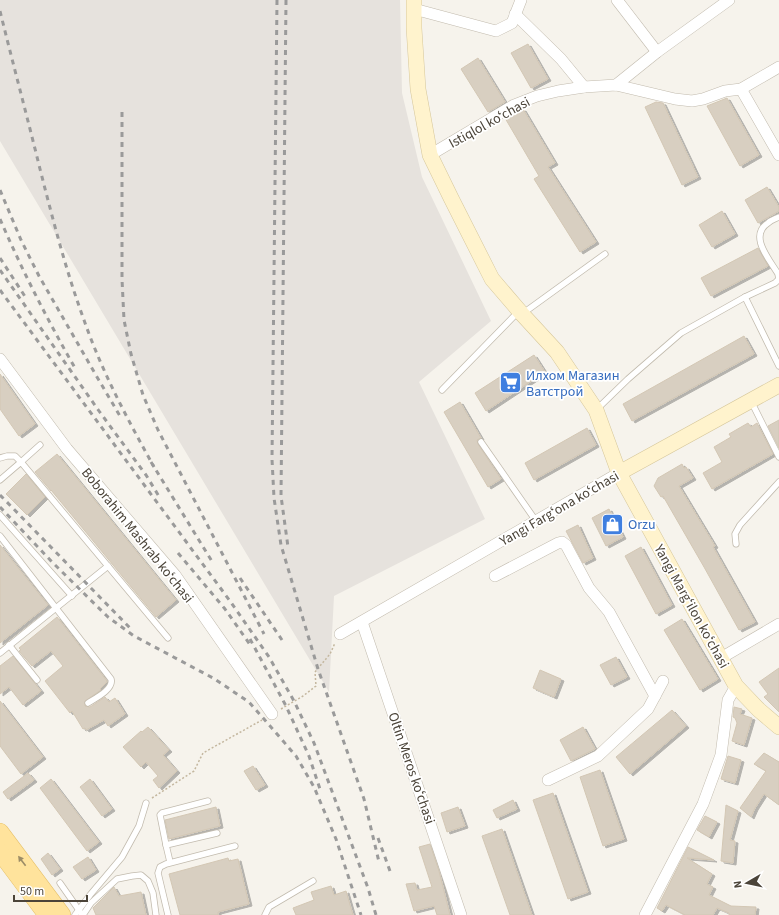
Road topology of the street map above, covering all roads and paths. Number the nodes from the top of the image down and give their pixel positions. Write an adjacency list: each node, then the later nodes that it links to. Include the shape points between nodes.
1 (520, 0): 5 (street)
2 (617, 0): 6 (street)
3 (729, 0): 6 (street)
4 (414, 4): 5 (street, via 496,31 512,23); 11 (street, Yangi Margʻilon koʻchasi, via 418,89)
5 (515, 14): 9 (street, via 561,59)
6 (657, 52): 8 (street)
7 (779, 67): 10 (street, Istiqlol koʻchasi)
8 (616, 85): 9 (street, Istiqlol koʻchasi); 10 (street, Istiqlol koʻchasi, via 692,100)
9 (584, 86): 11 (street, Istiqlol koʻchasi, via 551,92 514,105)
10 (741, 89): 12 (street)
11 (430, 155): 16 (street, Yangi Margʻilon koʻchasi, via 492,279)
12 (779, 155)
13 (779, 217): 15 (lane, via 767,223 759,236 760,243 779,279)
14 (605, 254): 16 (lane)
15 (745, 297): 18 (lane); 22 (lane, via 681,333)
16 (520, 313): 20 (lane); 22 (street, Yangi Margʻilon koʻchasi, via 557,352)
17 (0, 359): 51 (street, Boborahim Mashrab koʻchasi, via 67,449 175,575)
18 (779, 366)
19 (779, 385): 21 (street, Yangi Fargʻona koʻchasi)
20 (442, 390)
21 (751, 401): 25 (lane); 28 (street, Yangi Fargʻona koʻchasi)
22 (596, 410): 28 (street, Yangi Margʻilon koʻchasi)
23 (481, 442): 32 (lane)
24 (40, 445): 27 (lane)
25 (779, 457)
26 (0, 458): 27 (lane, via 16,456)
27 (21, 462): 29 (lane); 35 (lane)
28 (619, 474): 32 (street, Yangi Fargʻona koʻchasi); 45 (street, Yangi Margʻilon koʻchasi)
29 (0, 480)
30 (779, 482): 34 (lane, via 740,525 735,534)
31 (0, 515): 37 (lane)
32 (536, 521): 39 (street, Yangi Fargʻona koʻchasi)
33 (0, 536): 38 (lane)
34 (736, 544)
35 (108, 566): 37 (lane); 42 (lane)
36 (495, 576): 49 (street, via 558,543 566,545 589,588 609,612)
37 (72, 596): 38 (lane)
38 (56, 608): 43 (lane); 50 (lane, via 111,679 110,687)
39 (362, 622): 41 (street, Yangi Fargʻona koʻchasi); 70 (street, Oltin Meros koʻchasi)
40 (779, 624): 45 (street)
41 (340, 634): 51 (path, via 330,654 315,672 316,686)
42 (168, 638)
43 (10, 645): 44 (lane); 46 (lane)
44 (0, 653)
45 (721, 658): 48 (street, Yangi Margʻilon koʻchasi)
46 (37, 680)
47 (663, 681): 49 (street)
48 (736, 686): 52 (street, Yangi Margʻilon koʻchasi); 71 (street, via 728,700 721,755 703,804)
49 (655, 696): 53 (street, via 648,709 598,756)
50 (88, 703)
51 (272, 714): 55 (path, via 203,753 194,771)
52 (779, 727)
53 (548, 780)
54 (208, 801): 58 (lane, via 160,815)
55 (146, 802): 64 (lane, via 139,826 122,857 90,895)
56 (0, 833): 66 (main road, one-way to 56)
57 (218, 833): 58 (lane)
58 (166, 846): 61 (lane)
59 (235, 846): 61 (lane)
60 (0, 852): 65 (main road)
61 (170, 862): 68 (lane, via 160,867 158,873)
62 (313, 881): 69 (lane, via 269,908)
63 (60, 883): 64 (lane)
64 (80, 914): 67 (lane, via 117,879 141,876 148,881 153,893)
65 (47, 915)
66 (62, 915)
67 (156, 915)
68 (168, 915)
69 (265, 915)
70 (461, 915)
71 (645, 915)

